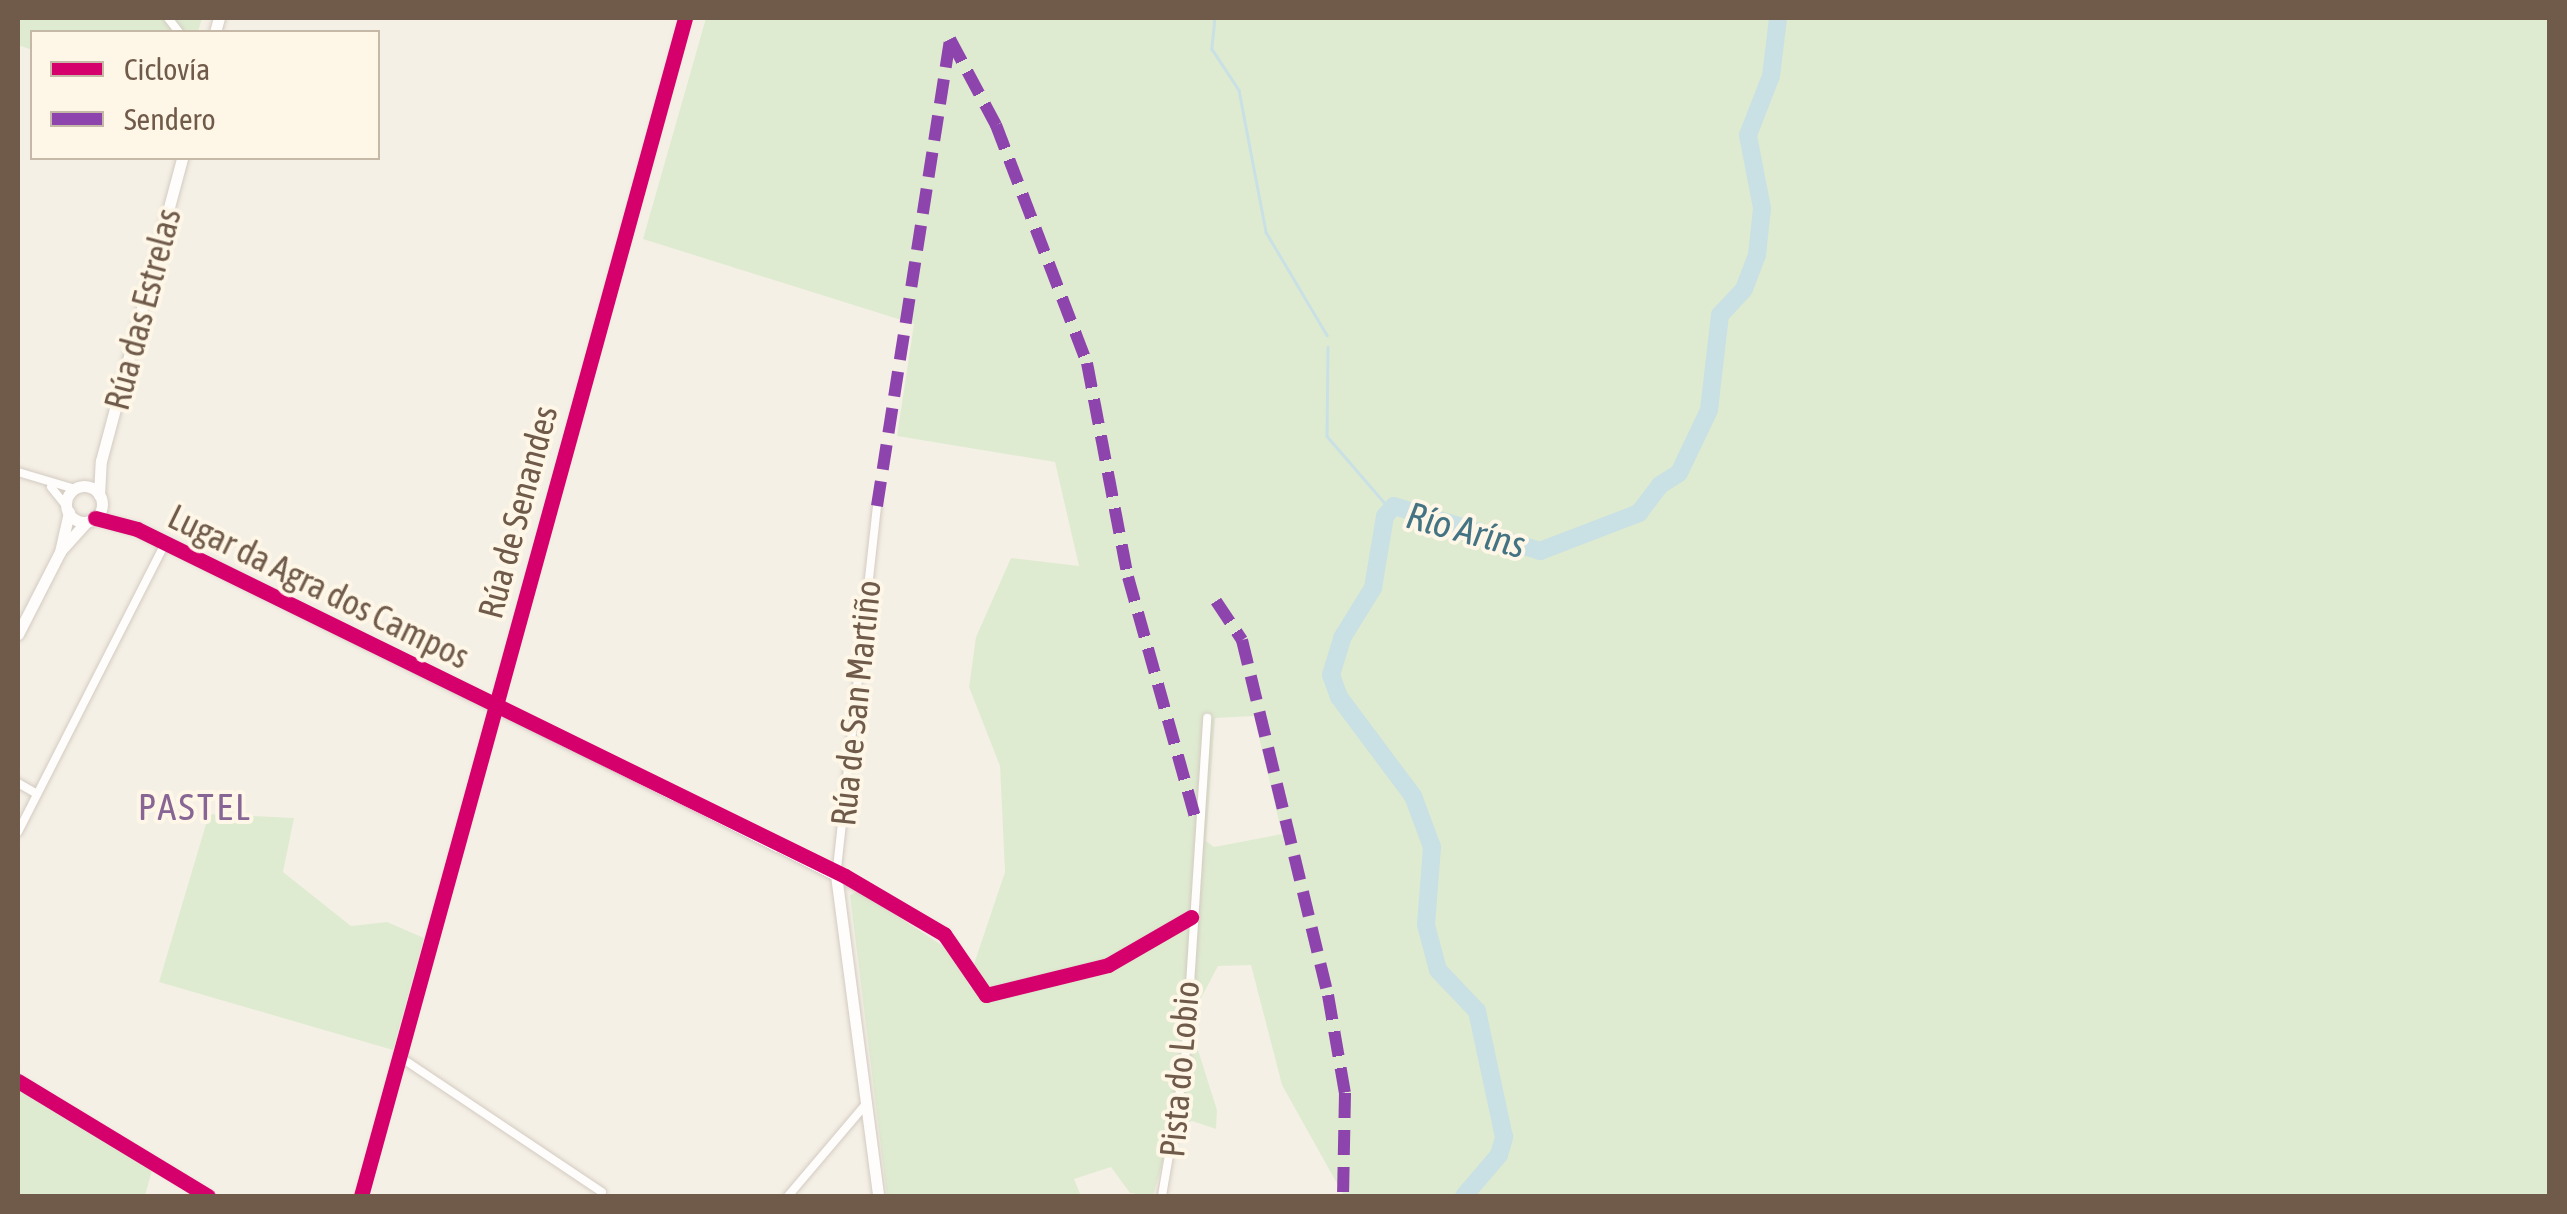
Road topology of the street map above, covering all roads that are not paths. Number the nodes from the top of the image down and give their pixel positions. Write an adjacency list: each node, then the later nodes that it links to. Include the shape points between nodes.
1 (685, 18): 15 (street, Rúa de Senandes)
2 (181, 160): 3 (street, Rúa das Estrelas)
3 (101, 461): 6 (street, Rúa das Estrelas); 7 (street, Rúa das Estrelas)
4 (18, 472): 5 (street)
5 (51, 488): 6 (street); 9 (street)
6 (79, 488): 7 (street); 9 (street, Rúa das Estrelas)
7 (101, 499): 10 (street, Lugar da Agra dos Campos); 11 (street)
8 (878, 506): 20 (street, Rúa de San Martiño)
9 (68, 510): 11 (street); 13 (street)
10 (115, 519): 11 (street, Lugar da Agra dos Campos); 12 (street, Lugar da Agra dos Campos)
11 (90, 520): 13 (street)
12 (165, 543): 15 (street, Lugar da Agra dos Campos); 18 (street)
13 (60, 552): 14 (street)
14 (18, 634)
15 (495, 708): 20 (street, Lugar da Agra dos Campos); 22 (street, Rúa de Senandes)
16 (1207, 718): 21 (street, Pista do Lobio)
17 (18, 783): 18 (street)
18 (37, 794): 19 (street)
19 (18, 832)
20 (836, 874): 21 (street, via 944,934 986,995 1108,966); 24 (street, Rúa de San Martiño)
21 (1191, 917): 30 (street, Pista do Lobio, via 1185,1062)
22 (400, 1057): 25 (street); 27 (street, Rúa de Senandes)
23 (18, 1082): 26 (street)
24 (866, 1104): 28 (street); 29 (street, Rúa de San Martiño)
25 (602, 1192)
26 (208, 1196)
27 (361, 1196)
28 (788, 1196)
29 (878, 1196)
30 (1162, 1196)

